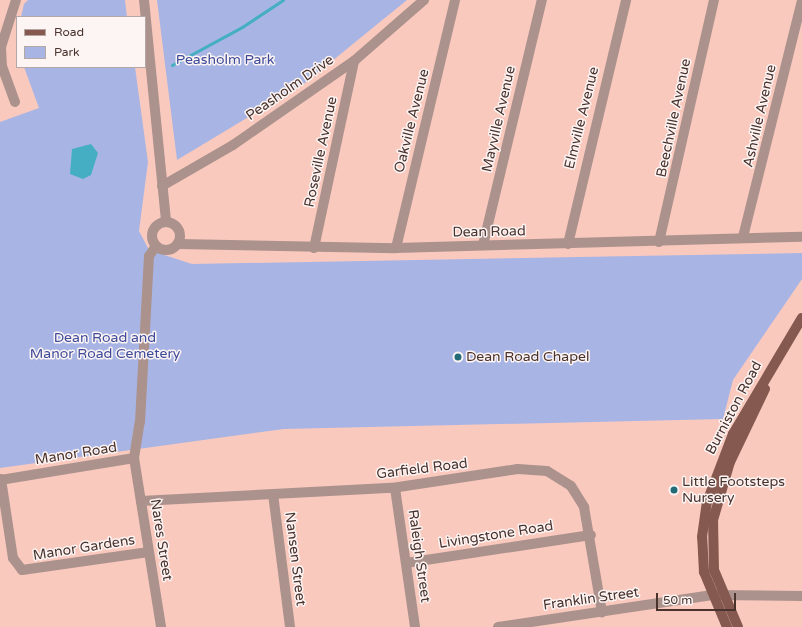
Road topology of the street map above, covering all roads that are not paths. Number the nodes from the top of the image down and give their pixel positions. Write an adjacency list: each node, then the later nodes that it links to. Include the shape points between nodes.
1 (16, 0): 12 (street, via 1,47 2,67)
2 (144, 0): 9 (street)
3 (424, 0): 11 (street, Peasholm Drive)
4 (455, 0): 23 (street, Oakville Avenue)
5 (542, 0): 20 (street, Mayville Avenue)
6 (626, 0): 19 (street, Elmville Avenue)
7 (714, 0): 17 (street, Beechville Avenue)
8 (802, 1): 15 (street, Ashville Avenue)
9 (146, 16)
10 (146, 20): 13 (street)
11 (354, 61): 13 (street, Peasholm Drive, via 233,145); 22 (street, Roseville Avenue)
12 (15, 102)
13 (162, 186): 14 (street)
14 (166, 222): 18 (street, via 179,231); 21 (street, Manor Road, via 153,231)
15 (743, 237): 16 (street, Dean Road); 17 (street, Dean Road)
16 (802, 237)
17 (659, 242): 19 (street, Dean Road)
18 (178, 244): 21 (street, via 168,250); 22 (street, Dean Road)
19 (568, 244): 20 (street, Dean Road)
20 (483, 245): 23 (street, Dean Road)
21 (156, 246): 26 (street, Manor Road, via 149,256 140,422)
22 (314, 248): 23 (street, Dean Road)
23 (396, 248)
24 (802, 318): 25 (main road, Burniston Road)
25 (788, 342): 34 (main road, Burniston Road, via 730,462 716,504 712,555); 35 (main road, Burniston Road, via 733,434 707,502 702,549)
26 (134, 458): 27 (street, Manor Road); 30 (street, Nares Street)
27 (0, 479): 32 (street, Manor Gardens, via 13,558 22,570)
28 (395, 488): 29 (street, Garfield Road); 31 (street, Garfield Road, via 527,468 547,471 564,480 576,493 584,507); 33 (street, Raleigh Street)
29 (273, 494): 30 (street, Garfield Road); 39 (street, Nansen Street)
30 (141, 501): 32 (street, Nares Street)
31 (591, 535): 33 (street, Livingstone Road); 37 (street, Garfield Road)
32 (149, 552): 38 (street, Nares Street)
33 (406, 563): 40 (street, Raleigh Street)
34 (722, 594): 35 (street, Franklin Street); 36 (street, Franklin Street); 43 (main road, Burniston Road)
35 (711, 595): 37 (street, Franklin Street); 42 (main road, Burniston Road)
36 (802, 596)
37 (602, 612): 41 (street, Franklin Street)
38 (161, 627)
39 (290, 627)
40 (415, 627)
41 (498, 627)
42 (727, 627)
43 (738, 627)

